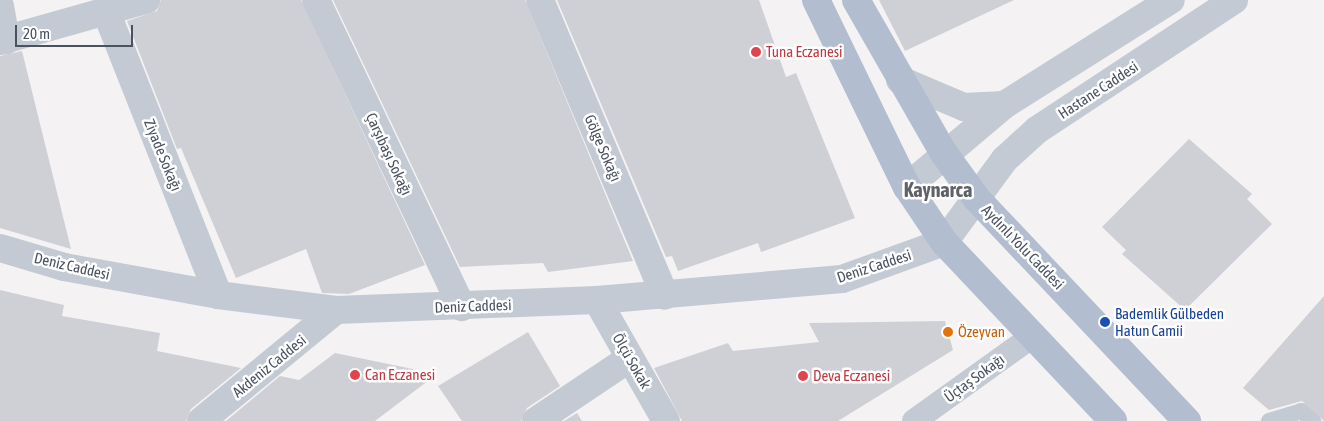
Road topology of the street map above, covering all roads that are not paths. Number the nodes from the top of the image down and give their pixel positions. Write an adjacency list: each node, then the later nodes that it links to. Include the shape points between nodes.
1 (146, 0): 9 (street)
2 (316, 0): 21 (street, Çarşıbaşı Sokağı)
3 (540, 0): 19 (street, Gölge Sokağı)
4 (816, 0): 14 (main road)
5 (856, 0): 11 (main road, Aydınlı Yolu Caddesi)
6 (1171, 0): 12 (street)
7 (1234, 0): 15 (street, Hastane Caddesi, via 1038,130 1005,159)
8 (0, 6): 10 (street)
9 (107, 14): 10 (street); 18 (street, Ziyade Sokağı)
10 (3, 41)
11 (900, 80): 12 (street, via 964,107); 13 (main road, Aydınlı Yolu Caddesi)
12 (1004, 105): 13 (street)
13 (943, 152): 14 (street); 15 (main road, Aydınlı Yolu Caddesi)
14 (907, 187): 16 (main road)
15 (977, 199): 16 (street, Hastane Caddesi); 30 (main road, Aydınlı Yolu Caddesi)
16 (944, 242): 19 (street, Deniz Caddesi, via 842,279); 23 (main road)
17 (0, 248): 18 (street, Deniz Caddesi, via 64,266)
18 (218, 295): 22 (street, Deniz Caddesi)
19 (665, 296): 20 (street, Deniz Caddesi)
20 (597, 300): 21 (street, Deniz Caddesi); 24 (street, Ölçü Sokak)
21 (462, 307): 22 (street, Deniz Caddesi)
22 (336, 310): 25 (street, Akdeniz Caddesi)
23 (1034, 335): 28 (street, Üçtaş Sokağı); 29 (main road)
24 (630, 358): 26 (street); 27 (street, Ölçü Sokak)
25 (201, 421)
26 (536, 421)
27 (666, 421)
28 (914, 421)
29 (1113, 421)
30 (1187, 421)
31 (1269, 421): 32 (lane, via 1301,411)
32 (1313, 421)

